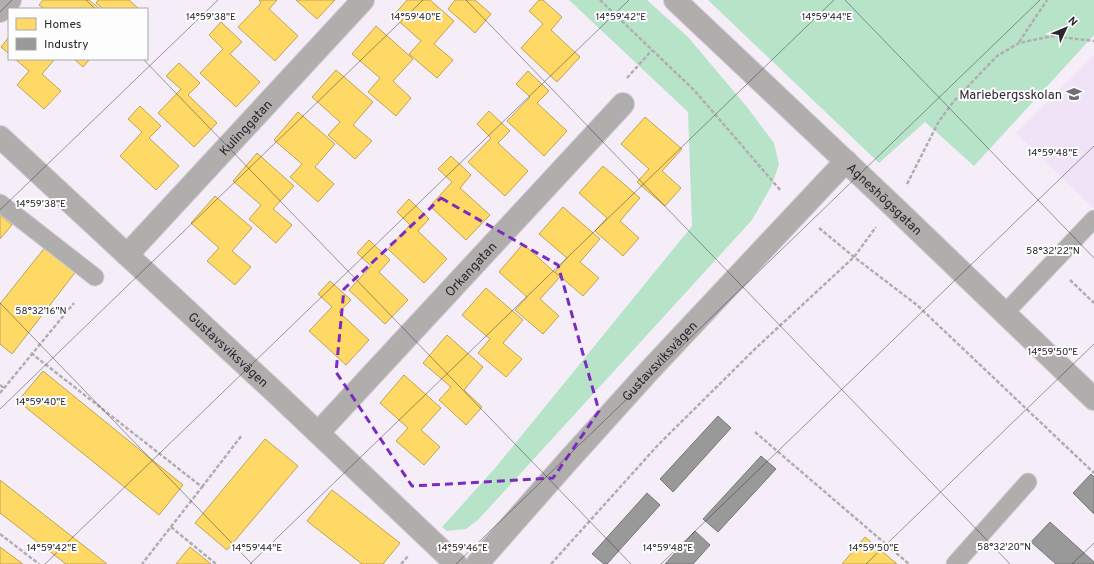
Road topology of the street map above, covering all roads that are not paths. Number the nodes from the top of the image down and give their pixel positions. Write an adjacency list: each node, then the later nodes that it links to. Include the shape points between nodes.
1 (10, 0): 4 (street)
2 (363, 0): 10 (street, Kulinggatan)
3 (675, 0): 7 (street, Agneshögsgatan)
4 (0, 11)
5 (623, 104): 14 (street, Orkangatan)
6 (0, 137): 10 (street, Gustavsviksvägen)
7 (846, 161): 12 (street, Agneshögsgatan); 17 (street, Gustavsviksvägen, via 649,371)
8 (0, 203): 11 (lane)
9 (1094, 218): 12 (lane)
10 (126, 255): 14 (street, Gustavsviksvägen)
11 (95, 277)
12 (1005, 313): 13 (street, Agneshögsgatan)
13 (1094, 399)
14 (318, 433): 16 (street, Gustavsviksvägen)
15 (1028, 482): 18 (lane)
16 (456, 564)
17 (477, 564)
18 (955, 564)

